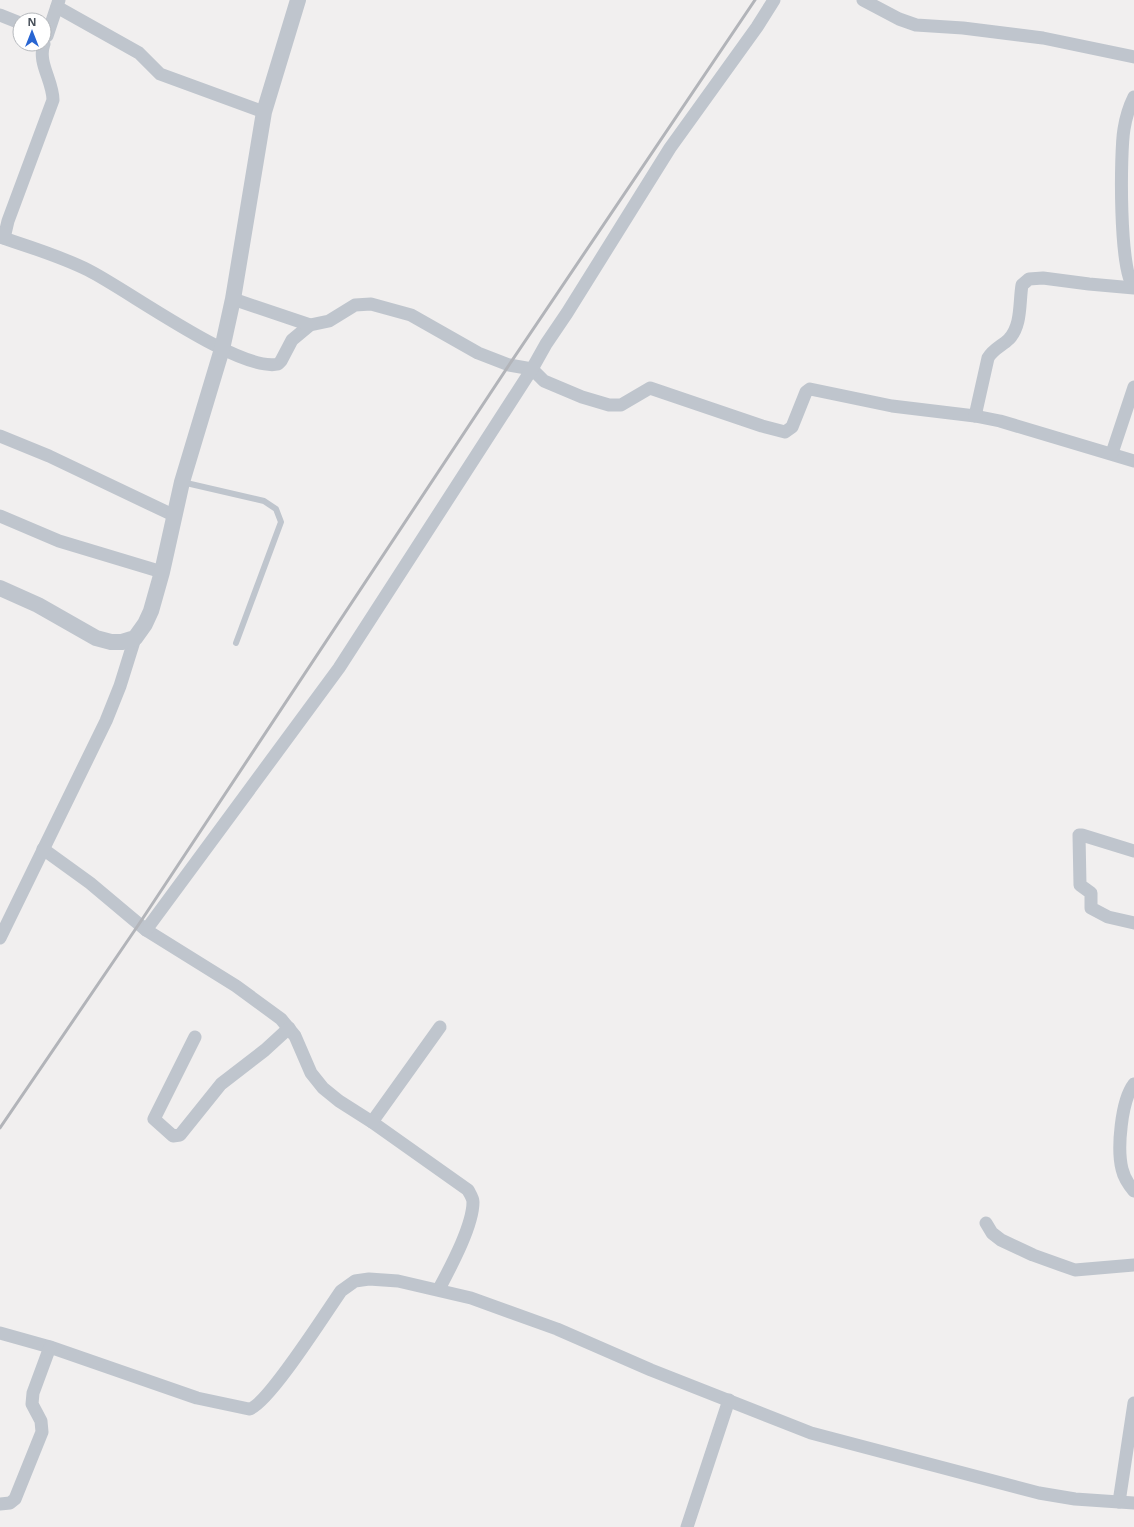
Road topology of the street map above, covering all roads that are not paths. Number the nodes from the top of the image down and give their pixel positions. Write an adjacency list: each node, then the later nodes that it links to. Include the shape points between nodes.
1 (298, 0): 11 (street)
2 (774, 0): 17 (street, via 670,148)
3 (863, 0): 9 (street, via 916,25 1042,38)
4 (58, 4): 7 (street); 11 (street, via 139,54 160,74)
5 (0, 15): 6 (street)
6 (12, 20)
7 (52, 21)
8 (44, 52): 12 (street, via 53,100)
9 (1134, 57)
10 (1134, 97): 13 (street, via 1127,112 1124,130 1122,176 1122,230 1129,279)
11 (264, 112): 14 (street)
12 (2, 237): 16 (street, via 90,271)
13 (1134, 287): 19 (street, via 1043,278 1025,281 1022,285 1016,330 988,358)
14 (233, 299): 15 (street); 16 (street)
15 (310, 325): 16 (street, via 296,335 278,364 254,362); 17 (street, via 329,321 355,305 380,306 411,315 478,353 509,365)
16 (222, 349): 23 (street)
17 (532, 369): 19 (street, via 544,381 609,405 621,404 650,388 785,432 792,427 806,392 810,389 892,406); 33 (street, via 339,668)
18 (1134, 387): 21 (street)
19 (975, 416): 21 (street)
20 (0, 436): 24 (street, via 49,456)
21 (1112, 453): 22 (street)
22 (1134, 461)
23 (182, 482): 24 (street); 29 (lane, via 264,501 276,509 281,522)
24 (173, 515): 26 (street)
25 (0, 516): 26 (street, via 59,541)
26 (162, 572): 28 (street, via 151,611)
27 (0, 588): 28 (street, via 38,605 96,638 111,642)
28 (135, 638): 30 (street, via 106,720)
29 (236, 643)
30 (43, 849): 33 (street, via 90,883); 34 (street)
31 (1134, 851): 32 (street, via 1082,835 1078,836 1080,885 1091,893 1091,908 1108,917)
32 (1134, 923)
33 (146, 930): 36 (street, via 236,986 281,1019)
34 (0, 938)
35 (440, 1027): 39 (street)
36 (289, 1028): 37 (street, via 221,1084 180,1135 173,1136 154,1120); 39 (street, via 311,1073 323,1088)
37 (195, 1037)
38 (1134, 1084): 40 (street, via 1126,1103 1122,1124 1121,1158 1122,1170)
39 (372, 1122): 43 (street, via 468,1190 473,1199 467,1227)
40 (1134, 1191)
41 (986, 1223): 42 (street, via 992,1233 1001,1240 1075,1270)
42 (1134, 1265)
43 (439, 1289): 45 (street, via 398,1281 369,1279 355,1281 347,1286 280,1379 256,1406 249,1409 167,1389); 46 (street, via 525,1316)
44 (0, 1333): 45 (street)
45 (50, 1347): 50 (street, via 33,1393 32,1404 41,1421 42,1432 15,1499 10,1503)
46 (729, 1400): 48 (street, via 761,1415 853,1445 1039,1493); 51 (street)
47 (1134, 1403): 48 (street)
48 (1119, 1502): 49 (street)
49 (1134, 1503)
50 (0, 1504)
51 (686, 1527)

